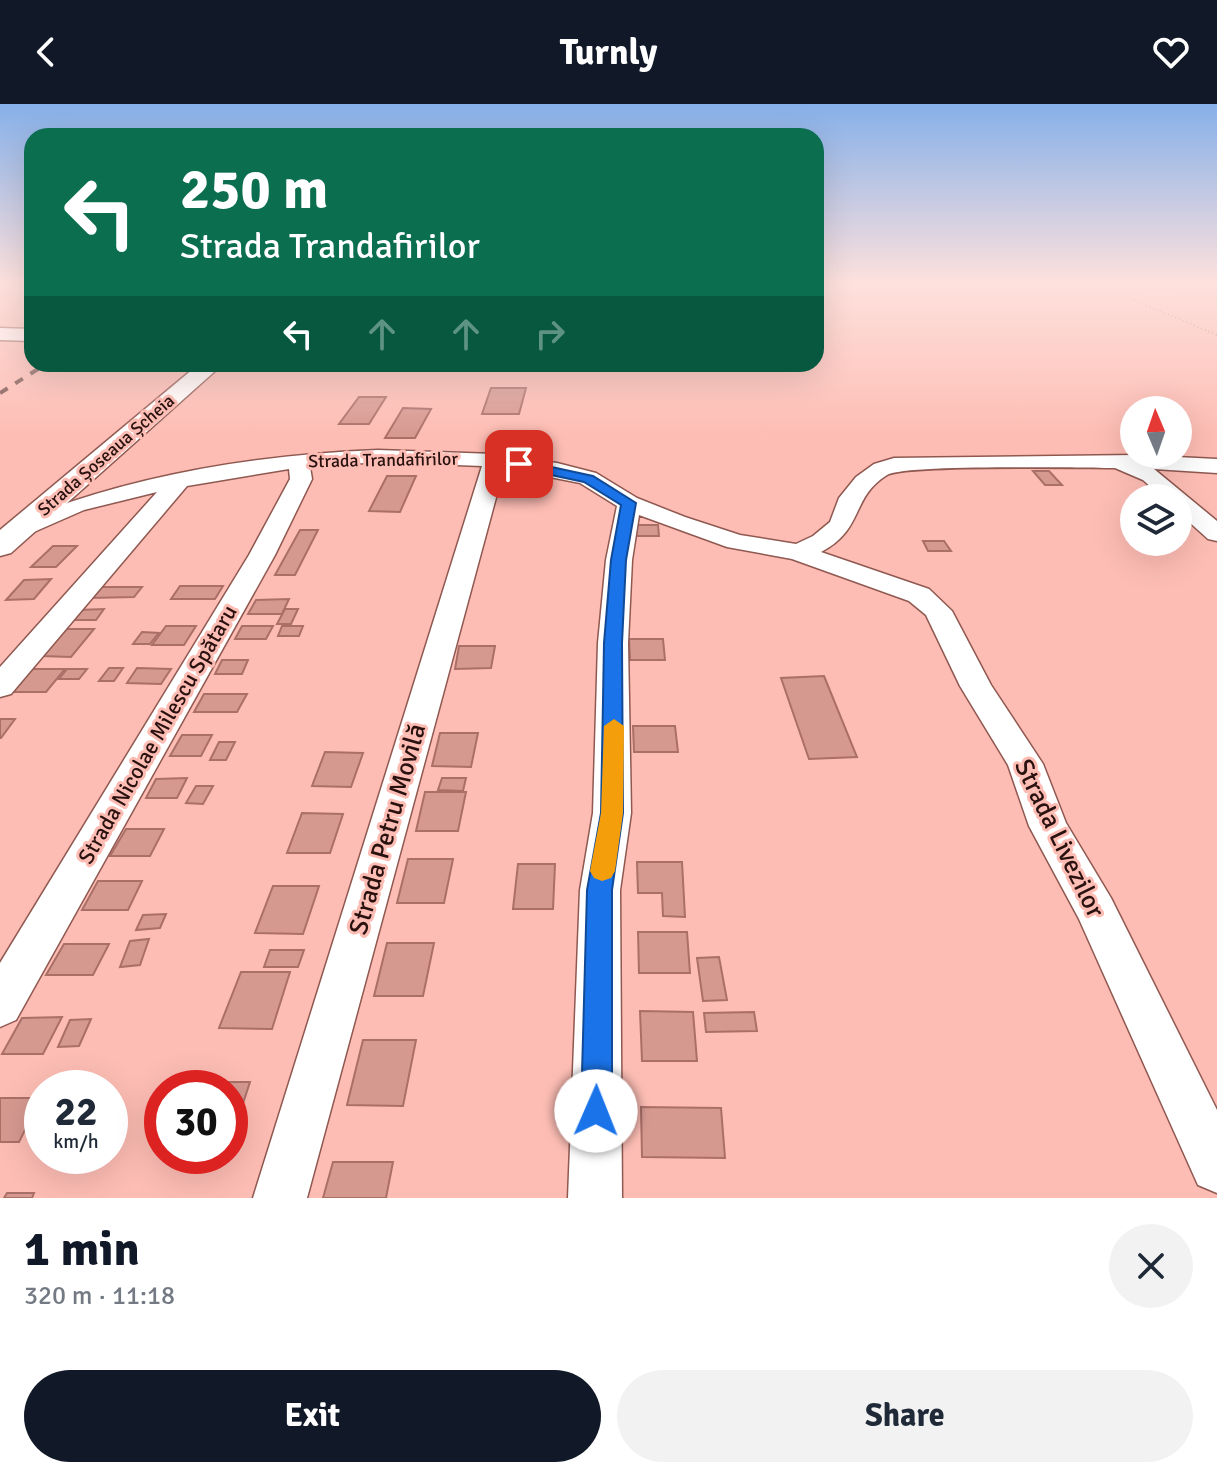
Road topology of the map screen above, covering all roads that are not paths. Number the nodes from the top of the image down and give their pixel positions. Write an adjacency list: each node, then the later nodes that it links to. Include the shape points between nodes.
1 (0, 334): 2 (main road)
2 (24, 335)
3 (203, 372): 13 (main road, Strada Șoseaua Șcheia)
4 (495, 460): 5 (street, Strada Trandafirilor, via 378,456); 10 (street, Strada Trandafirilor, via 588,478); 18 (street, Strada Petru Movilă)
5 (295, 462): 8 (street, Strada Trandafirilor); 16 (street, Strada Nicolae Milescu Spătaru, via 301,479 262,555)
6 (1110, 462): 7 (street); 9 (street, via 1128,465); 14 (street, via 886,466 852,497 845,520 826,539)
7 (1217, 464)
8 (180, 480): 13 (street, Strada Trandafirilor, via 76,505); 15 (street)
9 (1161, 484)
10 (629, 503): 14 (street, Strada Trandafirilor, via 736,542); 19 (street, via 613,643 612,813 600,890)
11 (1192, 512): 12 (street)
12 (1217, 534)
13 (9, 538)
14 (797, 552): 17 (street, Strada Livezilor, via 919,595 938,611 976,686 1025,764 1048,826 1096,911)
15 (0, 687)
16 (0, 1005)
17 (1217, 1166)
18 (280, 1198)
19 (595, 1198)

